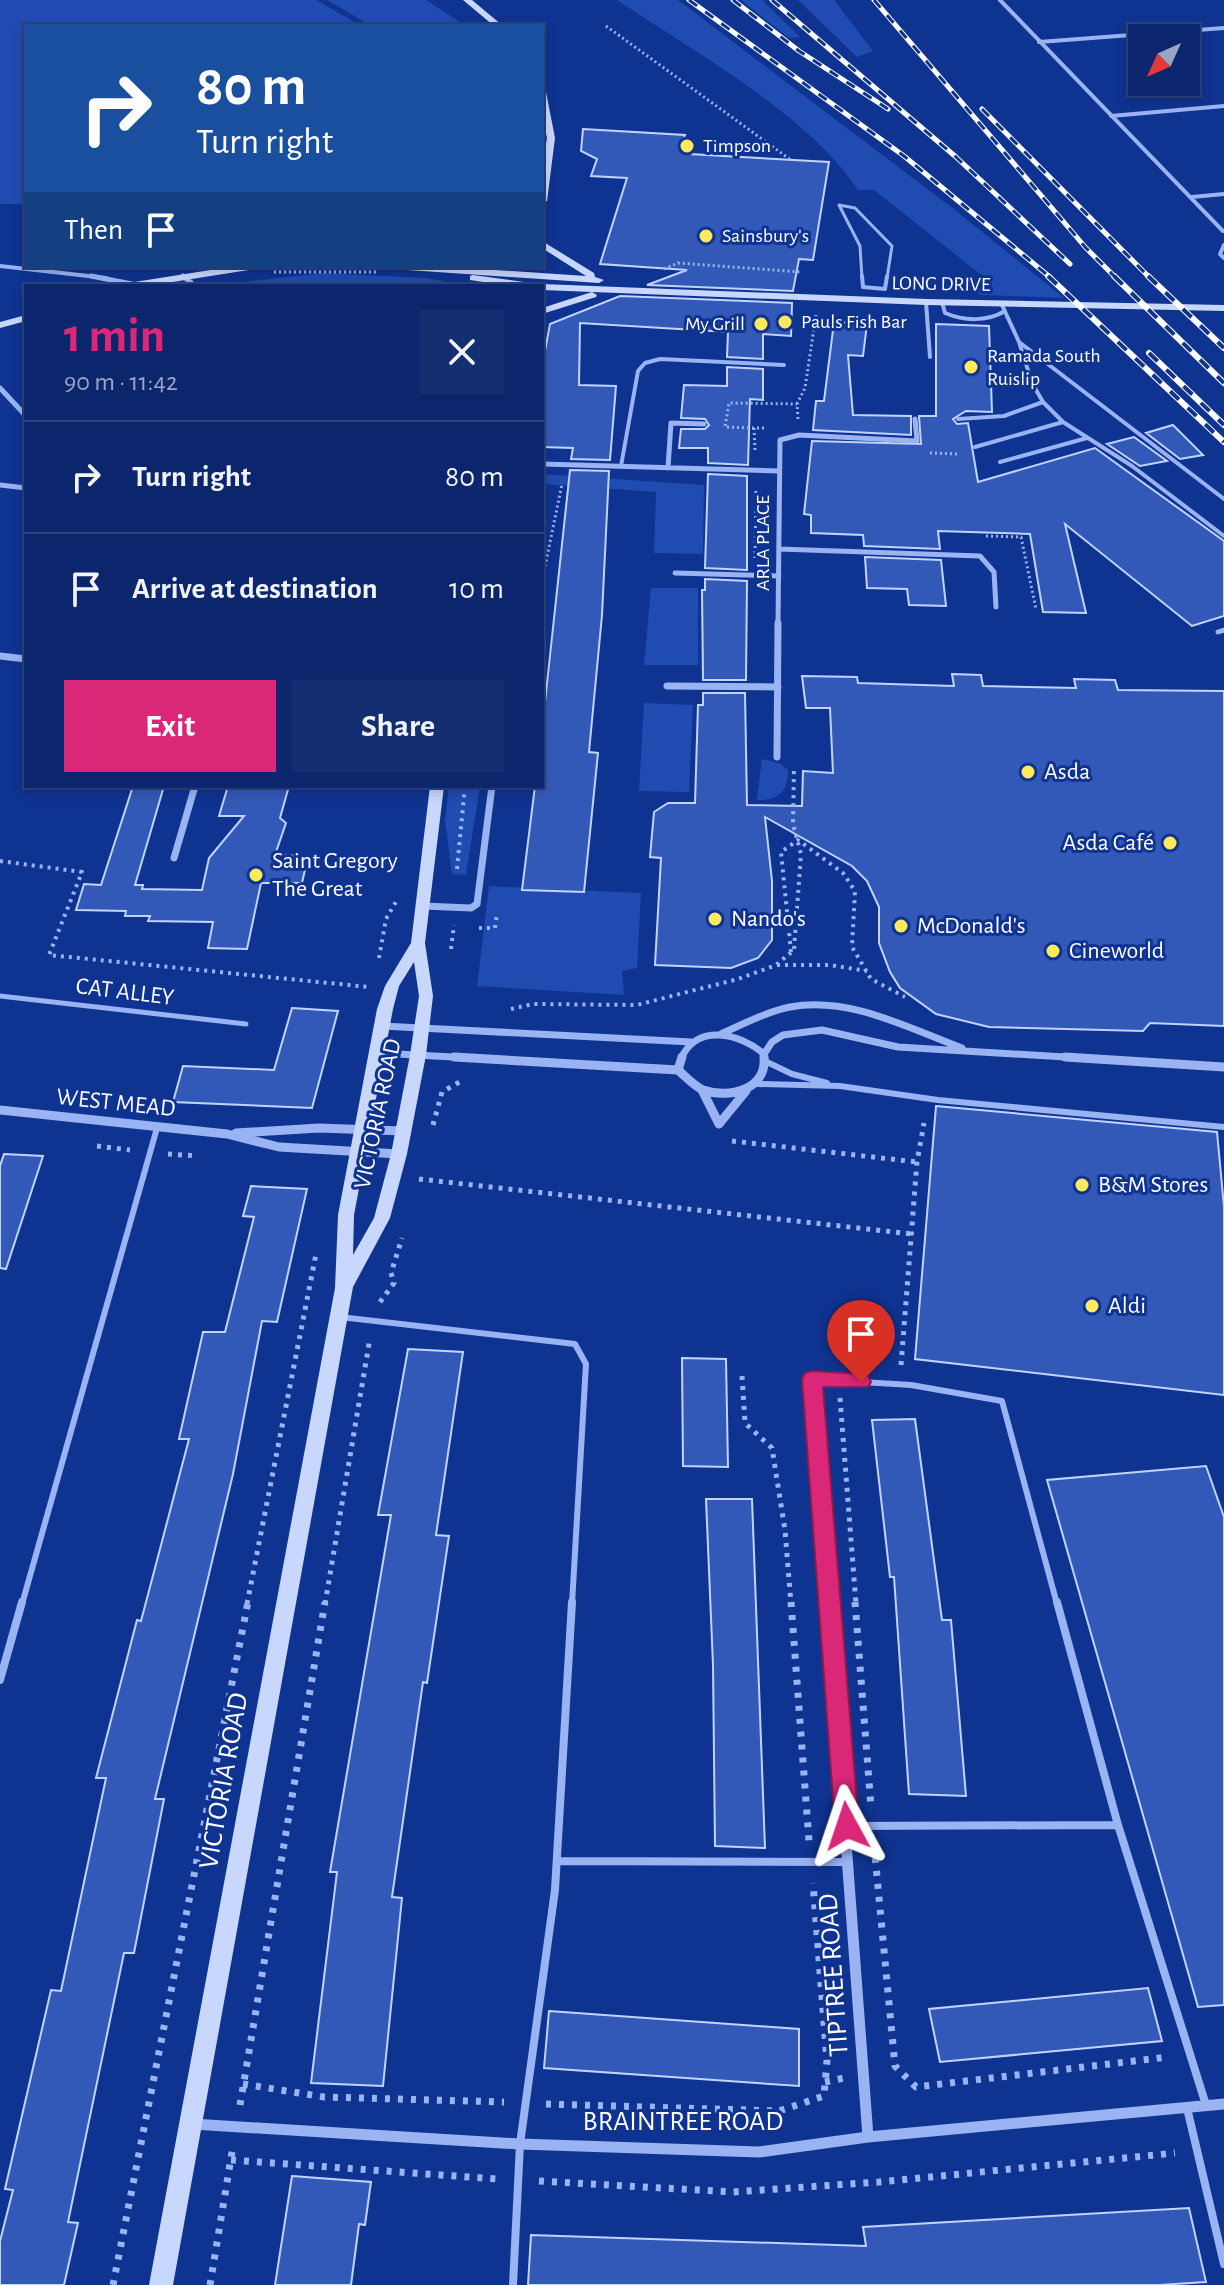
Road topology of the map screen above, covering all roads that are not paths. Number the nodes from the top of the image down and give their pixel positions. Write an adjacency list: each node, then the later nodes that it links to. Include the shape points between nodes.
1 (467, 0): 3 (street)
2 (1000, 0): 5 (street)
3 (497, 24)
4 (1224, 28): 5 (street)
5 (1039, 42): 8 (street)
6 (544, 102): 9 (street, via 551,138)
7 (1224, 106): 8 (street)
8 (1111, 116): 12 (street)
9 (546, 158): 10 (street)
10 (544, 180)
11 (1224, 194): 12 (street)
12 (1192, 197): 13 (street)
13 (1224, 232)
14 (544, 245): 24 (street)
15 (1224, 245): 16 (street)
16 (1224, 258)
17 (0, 266): 25 (street)
18 (241, 268): 23 (street)
19 (421, 268): 21 (street, LONG DRIVE)
20 (515, 269): 21 (street, LONG DRIVE); 22 (street, LONG DRIVE)
21 (442, 270): 28 (street); 29 (street, LONG DRIVE)
22 (537, 270): 24 (street, LONG DRIVE)
23 (183, 276): 26 (street); 27 (street)
24 (604, 280): 31 (street, LONG DRIVE)
25 (126, 284)
26 (136, 284)
27 (193, 284)
28 (469, 284)
29 (507, 284)
30 (544, 287): 32 (street, LONG DRIVE)
31 (657, 290): 32 (street, LONG DRIVE); 33 (street, LONG DRIVE)
32 (629, 292): 37 (street, via 586,296)
33 (870, 294): 33 (lane, via 863,287 860,246 840,205 855,208 892,246 885,289); 34 (street, LONG DRIVE)
34 (926, 302): 35 (street, LONG DRIVE); 41 (lane)
35 (1003, 307): 36 (street, LONG DRIVE); 40 (lane)
36 (1224, 308)
37 (544, 310)
38 (24, 319): 39 (street)
39 (0, 325)
40 (1019, 342): 44 (lane); 59 (lane)
41 (930, 357)
42 (784, 365): 54 (lane, via 660,359 645,363 638,371)
43 (0, 388): 45 (street)
44 (1043, 402): 47 (lane, via 1004,416); 48 (lane)
45 (24, 414)
46 (915, 419): 56 (street, via 917,441 799,435 780,440)
47 (958, 419)
48 (1063, 422): 50 (lane); 51 (lane)
49 (704, 424): 55 (street, via 671,423)
50 (1087, 438): 52 (lane); 60 (lane)
51 (975, 447)
52 (1000, 462)
53 (544, 464): 54 (street, ARLA PLACE)
54 (621, 466): 55 (street, ARLA PLACE)
55 (668, 468): 56 (street, ARLA PLACE)
56 (779, 471): 61 (street, ARLA PLACE)
57 (0, 485): 58 (street)
58 (24, 488)
59 (1224, 499)
60 (1224, 536)
61 (779, 549): 63 (street, ARLA PLACE); 64 (street, via 980,556 995,571)
62 (675, 573): 63 (street)
63 (779, 576): 68 (street, ARLA PLACE)
64 (996, 607)
65 (0, 656): 66 (street)
66 (24, 659)
67 (667, 686): 68 (street)
68 (778, 687): 69 (street, ARLA PLACE)
69 (777, 757)
70 (194, 788): 73 (street)
71 (437, 788): 74 (street, VICTORIA ROAD)
72 (492, 788): 74 (street, via 477,904)
73 (174, 858)
74 (423, 906): 75 (street, VICTORIA ROAD)
75 (418, 943): 78 (street, VICTORIA ROAD, via 392,986); 79 (street, VICTORIA ROAD, via 426,982)
76 (0, 996): 77 (lane, CAT ALLEY)
77 (246, 1024)
78 (382, 1026): 79 (street); 83 (street, VICTORIA ROAD)
79 (423, 1028): 81 (street); 84 (street, VICTORIA ROAD)
80 (721, 1034): 81 (street); 82 (street, via 769,1012 814,1002 843,1005); 85 (street, via 747,1040)
81 (691, 1042): 87 (street, via 680,1055)
82 (972, 1052): 85 (street, via 898,1047 822,1030 783,1035 772,1042); 86 (street)
83 (379, 1053): 84 (street); 95 (street, VICTORIA ROAD)
84 (418, 1055): 87 (street); 96 (street, VICTORIA ROAD)
85 (766, 1058): 88 (street); 89 (lane, via 792,1074)
86 (1224, 1067)
87 (678, 1070): 90 (street)
88 (758, 1084): 89 (lane); 91 (street)
89 (840, 1086): 93 (lane)
90 (702, 1090): 91 (street); 91 (street, via 719,1124)
91 (747, 1090)
92 (0, 1110): 94 (street, WEST MEAD)
93 (1224, 1127)
94 (157, 1128): 97 (street, WEST MEAD); 103 (lane)
95 (364, 1129): 96 (street, WEST MEAD); 97 (street, WEST MEAD); 98 (street, VICTORIA ROAD)
96 (403, 1131): 99 (street, VICTORIA ROAD)
97 (227, 1134): 98 (street, WEST MEAD, via 279,1147)
98 (359, 1152): 99 (street, WEST MEAD); 100 (street, VICTORIA ROAD, via 346,1215)
99 (399, 1154): 100 (street, VICTORIA ROAD, via 382,1218)
100 (344, 1288): 101 (street, VICTORIA ROAD)
101 (338, 1317): 106 (lane, via 575,1344 586,1364); 111 (street, VICTORIA ROAD)
102 (812, 1379): 104 (lane, via 911,1385 1002,1401); 105 (street, TIPTREE ROAD)
103 (0, 1680)
104 (1118, 1825): 105 (lane); 109 (lane)
105 (847, 1826): 107 (street, TIPTREE ROAD)
106 (557, 1861): 107 (lane); 113 (lane)
107 (850, 1862): 112 (street, TIPTREE ROAD)
108 (1224, 2104): 109 (street, BRAINTREE ROAD)
109 (1206, 2105): 110 (street, BRAINTREE ROAD)
110 (1187, 2106): 112 (street, BRAINTREE ROAD); 114 (lane)
111 (189, 2123): 113 (street, BRAINTREE ROAD); 115 (street, VICTORIA ROAD)
112 (868, 2137): 113 (street, BRAINTREE ROAD, via 759,2152)
113 (520, 2144): 116 (lane)
114 (1224, 2264)
115 (161, 2285)
116 (513, 2285)

